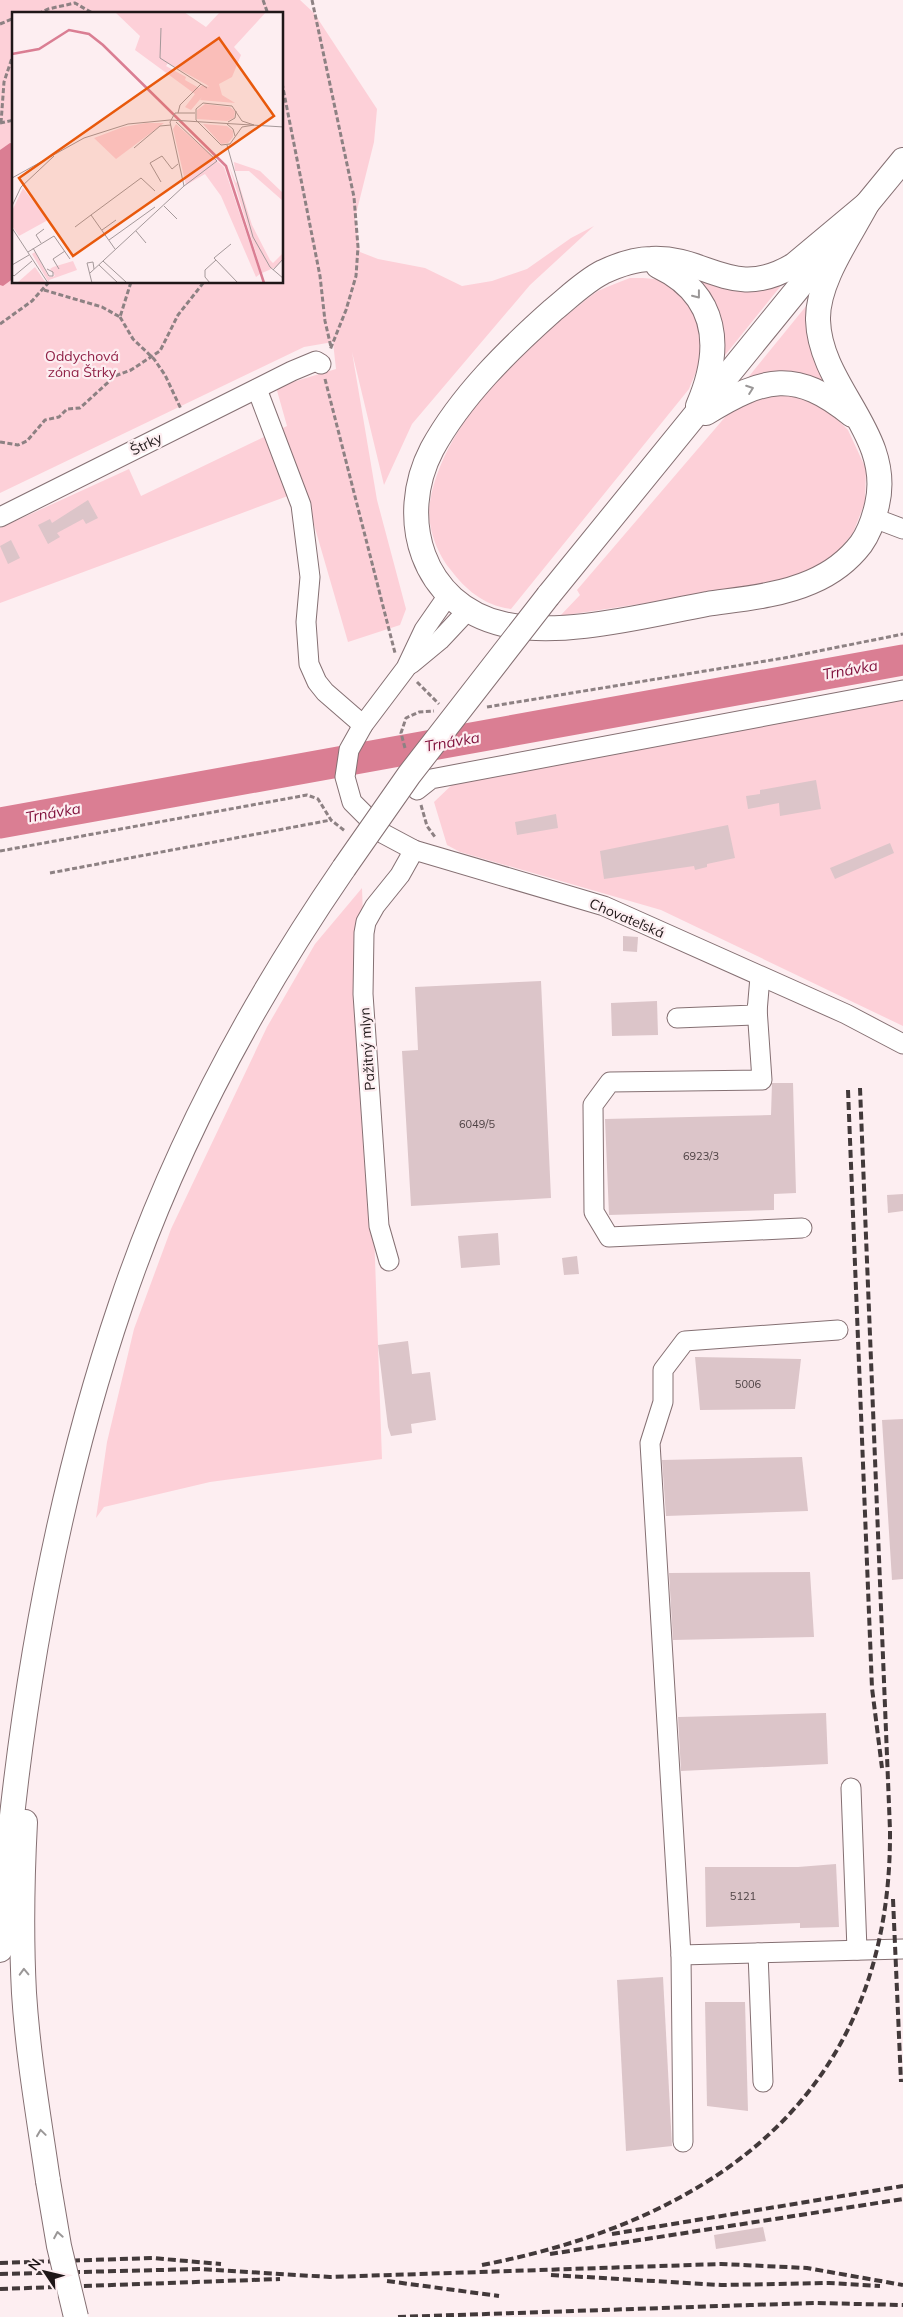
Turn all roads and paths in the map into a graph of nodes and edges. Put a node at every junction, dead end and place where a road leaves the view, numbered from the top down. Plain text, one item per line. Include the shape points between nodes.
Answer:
1 (312, 0) edge
2 (42, 12) edge
3 (90, 12) edge
4 (12, 19) edge
5 (0, 24) edge
6 (12, 58) edge
7 (284, 90) edge
8 (0, 123) edge
9 (903, 160) edge
10 (867, 204) junction
11 (642, 260) junction
12 (48, 284) edge
13 (130, 284) edge
14 (202, 284) edge
15 (44, 290) junction
16 (120, 317) junction
17 (0, 324) edge
18 (151, 356) junction
19 (321, 364) joint
20 (257, 389) junction
21 (692, 422) junction
22 (861, 422) junction
23 (187, 424) junction
24 (0, 442) edge
25 (0, 517) edge
26 (874, 518) junction
27 (903, 529) edge
28 (448, 594) junction
29 (469, 609) junction
30 (903, 634) edge
31 (406, 669) junction
32 (903, 690) edge
33 (480, 708) dead end
34 (444, 710) dead end
35 (436, 711) dead end
36 (363, 725) junction
37 (403, 742) dead end
38 (417, 790) joint
39 (318, 799) dead end
40 (331, 820) dead end
41 (438, 840) dead end
42 (414, 850) junction
43 (0, 851) edge
44 (50, 873) dead end
45 (760, 977) junction
46 (757, 1008) junction
47 (677, 1018) dead end
48 (903, 1044) edge
49 (802, 1228) dead end
50 (389, 1261) dead end
51 (838, 1330) dead end
52 (30, 1690) junction
53 (851, 1788) dead end
54 (903, 1949) edge
55 (0, 1950) edge
56 (857, 1950) junction
57 (758, 1953) junction
58 (681, 1955) junction
59 (762, 2082) dead end
60 (683, 2142) dead end
61 (76, 2317) edge

1 - 7 path via 354,197 358,247 356,276 331,348
2 - 3 path via 75,4
4 - 5 path
6 - 8 path via 4,82
9 - 10 main road
10 - 11 main road via 794,265 768,276 726,278 681,263
10 - 21 main road
10 - 22 main road via 826,282 818,314 824,356
11 -> 21 main road via 687,283 703,302 710,319 710,362 704,391
11 - 28 main road via 603,272 578,288 525,335 488,374 433,448 420,476 415,498 415,526 428,565
12 - 15 path
13 - 16 path
14 - 18 path via 174,321 165,345
15 - 16 path via 102,307
15 - 17 path
16 - 18 path via 133,339
18 - 23 path via 170,385
18 - 24 path via 131,370 115,376 80,408 67,409 59,416 45,420 27,441 18,445
19 - 20 street, Štrky via 316,361
19 - 31 path via 392,648
20 - 23 street, Štrky
20 - 36 street via 301,504 310,577 306,622 309,664 325,692
21 -> 22 main road via 749,389 785,383 803,385 820,393
21 - 52 main road, bridge via 548,596 421,760 344,868 272,979 228,1058 172,1176 122,1301 95,1384 58,1526
22 - 26 main road via 870,440 879,475 880,491
23 - 25 street, Štrky
26 - 27 street
26 - 29 main road via 862,543 841,565 810,583 772,593 593,624 551,628 508,625 489,620
28 - 29 main road
28 - 31 street via 424,630
29 - 31 street
30 - 33 path via 764,662
31 - 34 path
31 - 36 street
32 - 38 street via 431,779
35 - 37 path via 419,712 406,718 402,725
36 - 42 street, Chovateľská via 353,741 345,767 352,802 384,834
38 - 41 path via 427,826
39 - 43 path via 308,795
40 - 44 path
42 - 45 street, Chovateľská via 604,906
42 - 50 street, Pažitný mlyn via 400,875 375,906 364,933 363,994 379,1226
45 - 46 street
45 - 48 street, Chovateľská via 843,1023
46 - 47 street via 754,1015
46 - 49 street via 762,1080 610,1082 593,1105 594,1212 609,1236
51 - 58 street via 685,1341 663,1370 663,1402 650,1443
52 - 55 main road via 15,1777
61 -> 52 main road, bridge via 48,2181 26,2013 21,1916
53 - 56 street
54 - 56 street
56 - 57 street
57 - 58 street
57 - 59 street
58 - 60 street

